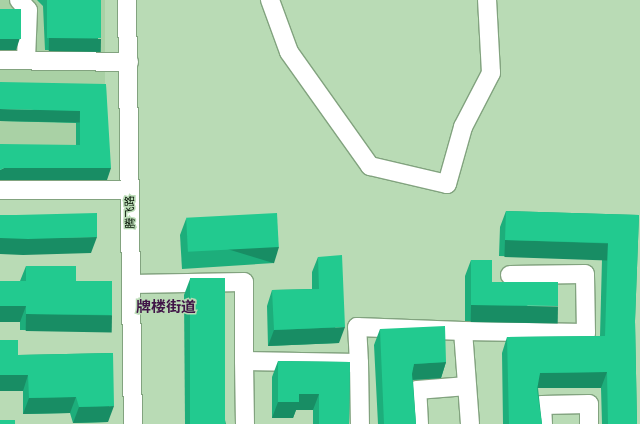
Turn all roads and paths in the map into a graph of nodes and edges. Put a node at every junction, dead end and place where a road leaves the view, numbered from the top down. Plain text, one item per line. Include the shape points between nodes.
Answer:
1 (18, 0) edge
2 (127, 0) edge
3 (270, 0) edge
4 (486, 0) edge
5 (0, 60) edge
6 (26, 60) junction
7 (128, 62) junction
8 (0, 190) edge
9 (130, 190) junction
10 (510, 275) dead end
11 (131, 284) junction
12 (464, 331) junction
13 (244, 361) junction
14 (359, 363) junction
15 (467, 386) junction
16 (133, 424) edge
17 (245, 424) edge
18 (360, 424) edge
19 (419, 424) edge
20 (470, 424) edge
21 (543, 424) edge
22 (589, 424) edge

1 - 6 street via 28,10
2 - 7 street, 腾飞路
3 - 4 street via 289,52 370,166 447,184 462,127 491,73
5 - 6 street
6 - 7 street
7 - 9 street, 腾飞路
8 - 9 street
9 - 11 street, 腾飞路
10 - 12 street via 585,274 586,333
11 - 13 street via 244,282
11 - 16 street, 腾飞路
12 - 14 street via 357,327
12 - 15 street
13 - 14 street
13 - 17 street
14 - 18 street
15 - 19 street via 417,390
15 - 20 street
21 - 22 street via 542,405 589,404

